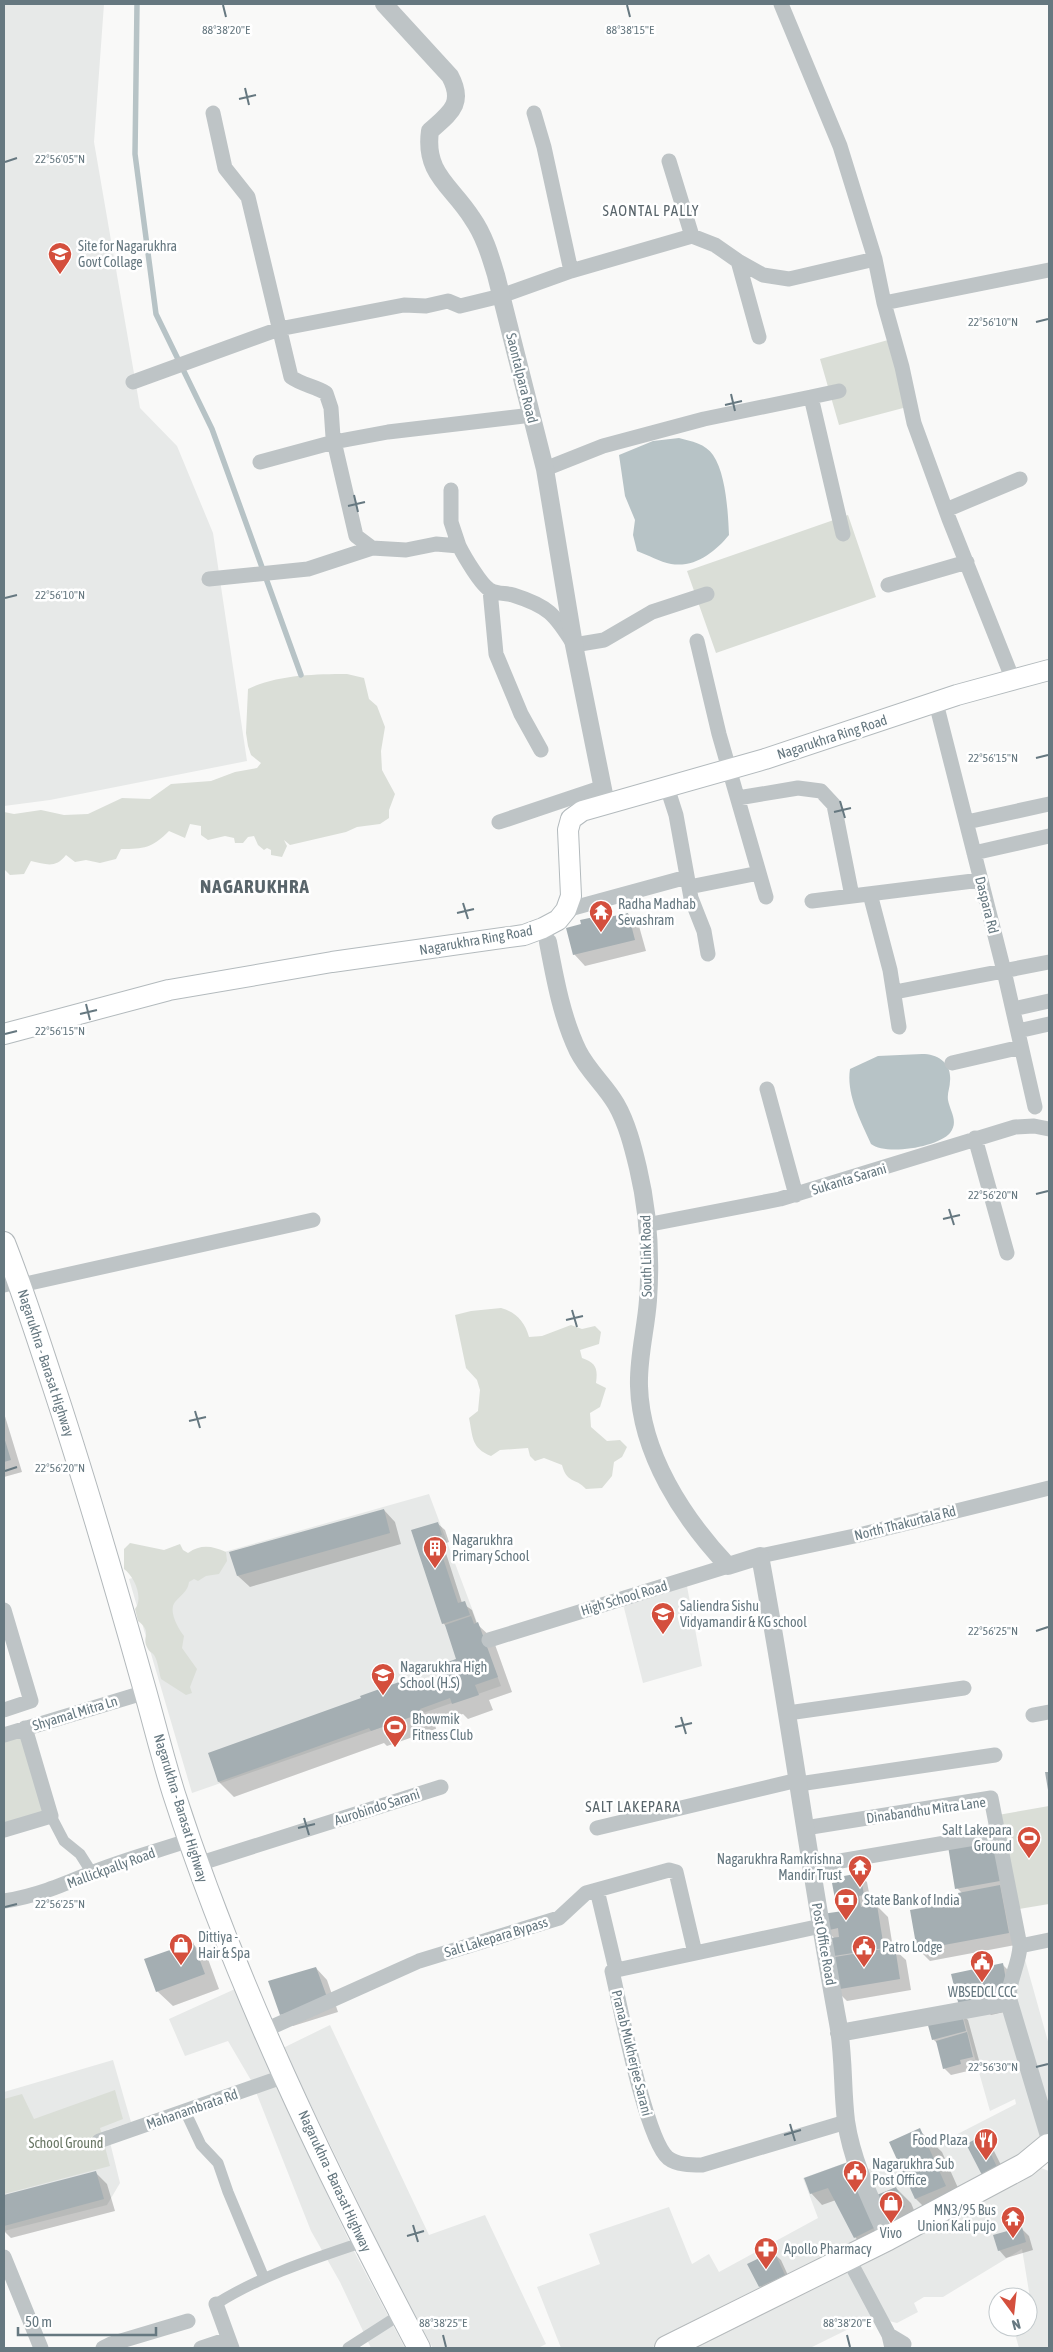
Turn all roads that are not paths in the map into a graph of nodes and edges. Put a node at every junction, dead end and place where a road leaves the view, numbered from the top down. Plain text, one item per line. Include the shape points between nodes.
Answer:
1 (384, 4) edge
2 (781, 4) edge
3 (213, 113) dead end
4 (534, 113) dead end
5 (669, 161) dead end
6 (692, 236) junction
7 (875, 259) junction
8 (738, 261) junction
9 (1049, 270) edge
10 (571, 271) junction
11 (501, 296) junction
12 (884, 303) junction
13 (279, 329) junction
14 (759, 337) dead end
15 (133, 382) dead end
16 (839, 391) dead end
17 (811, 396) junction
18 (532, 415) junction
19 (334, 442) junction
20 (260, 462) dead end
21 (545, 469) junction
22 (1020, 479) dead end
23 (451, 490) dead end
24 (946, 510) junction
25 (843, 534) dead end
26 (459, 546) junction
27 (372, 548) junction
28 (967, 562) junction
29 (210, 579) dead end
30 (888, 585) dead end
31 (490, 590) junction
32 (707, 594) dead end
33 (697, 641) dead end
34 (574, 645) junction
35 (1049, 670) edge
36 (1013, 680) junction
37 (936, 703) junction
38 (541, 750) dead end
39 (731, 769) junction
40 (667, 787) junction
41 (604, 795) junction
42 (738, 798) junction
43 (1049, 804) edge
44 (498, 822) dead end
45 (967, 822) junction
46 (1049, 836) edge
47 (974, 853) junction
48 (759, 873) junction
49 (981, 880) junction
50 (688, 882) junction
51 (870, 894) junction
52 (852, 896) junction
53 (766, 897) dead end
54 (812, 901) dead end
55 (562, 915) junction
56 (524, 935) junction
57 (548, 942) junction
58 (708, 954) dead end
59 (1049, 962) edge
60 (1004, 971) junction
61 (895, 992) junction
62 (1049, 1001) edge
63 (1012, 1009) junction
64 (1049, 1024) edge
65 (899, 1027) dead end
66 (1018, 1031) junction
67 (4, 1034) edge
68 (1021, 1047) junction
69 (952, 1063) dead end
70 (767, 1089) dead end
71 (1036, 1107) junction
72 (1015, 1126) junction
73 (1049, 1128) edge
74 (974, 1138) junction
75 (796, 1195) junction
76 (313, 1220) dead end
77 (646, 1225) junction
78 (4, 1243) edge
79 (1006, 1254) dead end
80 (15, 1284) edge
81 (1049, 1488) edge
82 (760, 1556) junction
83 (728, 1566) junction
84 (4, 1610) edge
85 (489, 1640) dead end
86 (964, 1688) dead end
87 (146, 1692) junction
88 (4, 1710) edge
89 (1049, 1712) edge
90 (788, 1713) junction
91 (1033, 1715) dead end
92 (25, 1728) junction
93 (4, 1735) edge
94 (995, 1755) dead end
95 (798, 1782) junction
96 (441, 1787) dead end
97 (51, 1816) junction
98 (596, 1828) dead end
99 (805, 1828) junction
100 (4, 1830) edge
101 (998, 1834) junction
102 (190, 1840) junction
103 (198, 1864) junction
104 (811, 1866) junction
105 (92, 1873) junction
106 (597, 1890) junction
107 (4, 1901) edge
108 (821, 1926) junction
109 (1049, 1940) edge
110 (1020, 1946) junction
111 (695, 1953) junction
112 (616, 1970) junction
113 (1009, 2002) junction
114 (265, 2030) junction
115 (840, 2033) junction
116 (285, 2076) junction
117 (185, 2111) junction
118 (846, 2122) junction
119 (99, 2141) dead end
120 (1049, 2149) edge
121 (888, 2238) junction
122 (363, 2242) junction
123 (4, 2257) edge
124 (848, 2258) junction
125 (264, 2278) junction
126 (216, 2304) joint
127 (401, 2314) junction
128 (188, 2321) dead end
129 (890, 2342) edge
130 (230, 2344) edge
131 (41, 2348) edge
132 (103, 2348) edge
133 (201, 2348) edge
134 (348, 2348) edge
135 (419, 2348) edge
136 (666, 2348) edge
137 (896, 2348) edge

1 - 11 street, Saontalpara Road via 456,86 457,97 452,110 430,131 428,148 433,165 472,217 487,247
2 - 7 street via 840,146
3 - 13 street via 225,168 248,197
4 - 10 street
5 - 6 street
6 - 8 street via 715,245
6 - 10 street
7 - 8 street via 789,278 763,274
7 - 12 street
8 - 14 street
9 - 12 street
10 - 11 street
11 - 13 street via 460,306 448,301 426,306 404,305
11 - 18 street, Saontalpara Road
12 - 24 street via 914,423
13 - 15 street
13 - 19 street via 291,377 326,393 331,408
16 - 17 street
17 - 21 street via 704,419 603,446
17 - 25 street
18 - 19 street via 433,425
18 - 21 street, Saontalpara Road
19 - 20 street
19 - 27 street via 356,536
21 - 34 street, Saontalpara Road
22 - 24 street
23 - 26 street via 451,522
24 - 28 street
26 - 27 street via 436,544 406,550
26 - 31 street via 469,565
27 - 29 street via 308,569
28 - 30 street
28 - 36 street
31 - 34 street via 547,608
31 - 38 street via 496,654 521,714
32 - 34 street via 652,612 604,640
33 - 39 street via 710,702
34 - 41 street, Saontalpara Road
35 - 36 main road, Nagarukhra Ring Road
36 - 37 main road, Nagarukhra Ring Road
37 - 39 main road, Nagarukhra Ring Road
37 - 45 street, Daspara Rd
39 - 40 main road, Nagarukhra Ring Road
39 - 42 street
40 - 41 main road, Nagarukhra Ring Road
40 - 50 street via 676,815
41 - 44 street
41 - 55 main road, Nagarukhra Ring Road via 572,819 568,830 571,896
42 - 48 street
42 - 52 street via 798,788 821,791 834,806
43 - 45 street
45 - 47 street, Daspara Rd
46 - 47 street
47 - 49 street, Daspara Rd
48 - 50 street
48 - 53 street
49 - 51 street
49 - 60 street, Daspara Rd
50 - 55 street
50 - 58 street via 704,930
51 - 52 street
51 - 61 street
52 - 54 street
55 - 56 main road, Nagarukhra Ring Road
55 - 57 street
56 - 57 street
56 - 67 main road, Nagarukhra Ring Road via 332,962 169,990
57 - 77 street, South Link Road via 564,1014 578,1051 616,1104 627,1130 638,1169
59 - 60 street
60 - 61 street
60 - 63 street, Daspara Rd
61 - 65 street
62 - 63 street
63 - 66 street, Daspara Rd
64 - 66 street
66 - 68 street, Daspara Rd
68 - 69 street
68 - 71 street, Daspara Rd
70 - 75 street
71 - 72 street via 1026,1122
71 - 73 street, Daspara Rd
72 - 73 street, Sukanta Sarani
72 - 74 street, Sukanta Sarani
74 - 75 street, Sukanta Sarani
74 - 79 street
75 - 77 street, Sukanta Sarani
76 - 80 street
77 - 83 street, South Link Road via 648,1291 639,1387 642,1415 667,1481 708,1544
78 - 80 main road, Nagarukhra - Barasat Highway
80 - 87 main road, Nagarukhra - Barasat Highway via 86,1487
81 - 82 street, North Thakurtala Rd
82 - 83 street, High School Road
82 - 90 street, Post Office Road
83 - 85 street, High School Road
84 - 88 street via 31,1701
86 - 90 street
87 - 92 street, Shyamal Mitra Ln
87 - 102 main road, Nagarukhra - Barasat Highway
89 - 91 street
90 - 95 street, Post Office Road
92 - 93 street, Shyamal Mitra Ln
92 - 97 street
94 - 95 street
95 - 98 street
95 - 99 street, Post Office Road
96 - 103 street, Aurobindo Sarani
97 - 100 street
97 - 105 street via 64,1841 80,1854
99 - 101 street, Dinabandhu Mitra Lane via 991,1798
99 - 104 street, Post Office Road
101 - 104 street
101 - 110 street, Dinabandhu Mitra Lane
102 - 103 main road, Nagarukhra - Barasat Highway
102 - 105 street, Mallickpally Road
103 - 114 main road, Nagarukhra - Barasat Highway via 209,1898
104 - 108 street, Post Office Road
105 - 107 street, Mallickpally Road via 35,1896
106 - 111 street, Salt Lakepara Bypass via 673,1870
106 - 112 street
106 - 114 street, Salt Lakepara Bypass via 581,1896 559,1918 419,1961
108 - 111 street, Pranab Mukherjee Sarani
108 - 115 street, Post Office Road
109 - 110 street
110 - 113 street, Dinabandhu Mitra Lane via 1017,1969 1008,1994
111 - 112 street, Pranab Mukherjee Sarani
112 - 118 street, Pranab Mukherjee Sarani via 612,1971 649,2122 669,2159 702,2165
113 - 115 street
113 - 120 street
114 - 116 main road, Nagarukhra - Barasat Highway
115 - 118 street, Post Office Road
116 - 117 street, Mahanambrata Rd
116 - 122 main road, Nagarukhra - Barasat Highway
117 - 119 street, Mahanambrata Rd
117 - 125 street via 201,2145 218,2163
118 - 121 street, Post Office Road via 857,2164
120 - 121 highway
121 - 124 highway
122 - 125 street
122 - 127 main road, Nagarukhra - Barasat Highway
123 - 131 street
124 - 129 street
124 - 136 highway
125 - 126 street
126 - 130 street
127 - 134 street
127 - 135 main road, Nagarukhra - Barasat Highway
128 - 132 street
129 - 137 street via 904,2344
130 - 133 street

